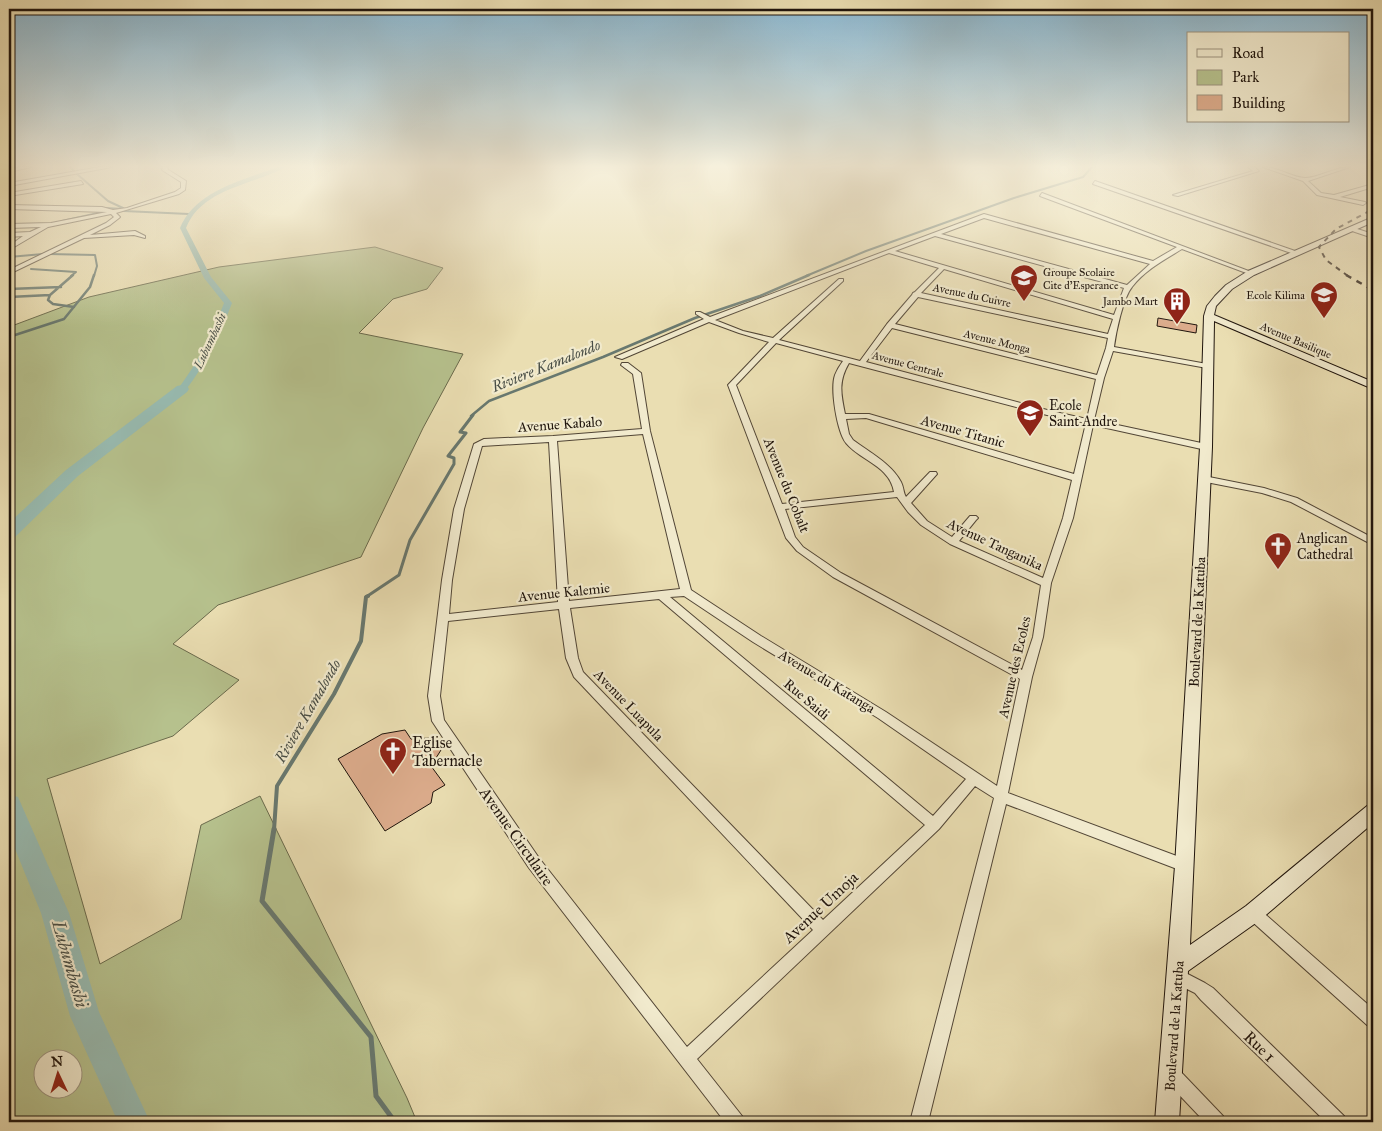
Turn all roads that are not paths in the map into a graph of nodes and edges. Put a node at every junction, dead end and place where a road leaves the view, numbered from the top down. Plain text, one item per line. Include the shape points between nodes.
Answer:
1 (75, 220) edge
2 (114, 220) edge
3 (971, 220) edge
4 (995, 220) edge
5 (1109, 220) edge
6 (1195, 220) edge
7 (1371, 220) edge
8 (51, 225) junction
9 (9, 226) edge
10 (1351, 229) junction
11 (31, 234) junction
12 (935, 234) junction
13 (9, 235) edge
14 (1373, 236) edge
15 (80, 237) junction
16 (144, 237) dead end
17 (1182, 247) junction
18 (9, 248) edge
19 (890, 251) junction
20 (1290, 255) junction
21 (1154, 263) junction
22 (942, 267) junction
23 (9, 272) edge
24 (1251, 273) junction
25 (841, 280) dead end
26 (1128, 287) junction
27 (915, 294) junction
28 (698, 313) dead end
29 (1210, 316) junction
30 (1116, 318) junction
31 (709, 320) junction
32 (889, 325) junction
33 (774, 341) junction
34 (1110, 343) junction
35 (847, 360) junction
36 (861, 364) junction
37 (1207, 366) junction
38 (1100, 378) junction
39 (1373, 386) edge
40 (843, 417) junction
41 (1090, 423) junction
42 (646, 431) junction
43 (553, 439) junction
44 (478, 446) joint
45 (1206, 447) junction
46 (933, 474) dead end
47 (1076, 478) junction
48 (1204, 479) junction
49 (899, 494) junction
50 (906, 503) junction
51 (780, 507) junction
52 (973, 518) dead end
53 (953, 542) junction
54 (1373, 542) edge
55 (1046, 583) junction
56 (686, 592) junction
57 (661, 595) junction
58 (564, 606) junction
59 (443, 618) junction
60 (1026, 677) junction
61 (975, 778) junction
62 (1001, 796) junction
63 (1373, 812) edge
64 (934, 825) junction
65 (1185, 866) junction
66 (1253, 913) junction
67 (822, 929) junction
68 (1178, 971) junction
69 (1373, 1018) edge
70 (686, 1059) junction
71 (1170, 1073) junction
72 (736, 1122) edge
73 (920, 1122) edge
74 (1167, 1122) edge
75 (1217, 1122) edge
76 (1338, 1122) edge

1 - 8 street
2 - 15 street
3 - 12 street
4 - 21 street
5 - 17 street
6 - 20 street
7 - 10 street
8 - 9 street
8 - 11 street
10 - 14 street
10 - 20 street, Boulevard de la Katuba via 1338,235 1339,242 1307,255
11 - 13 street
11 - 18 street
12 - 19 street
12 - 26 street
15 - 16 street via 135,233
15 - 23 street
17 - 21 street, Avenue des Ecoles
17 - 24 street
19 - 22 street
19 - 31 street
20 - 24 street, Boulevard de la Katuba
21 - 26 street, Avenue des Ecoles
22 - 27 street
22 - 30 street
24 - 29 street, Boulevard de la Katuba via 1218,298
25 - 33 street, Avenue du Cobalt
26 - 30 street, Avenue des Ecoles
27 - 32 street
27 - 34 street, Avenue du Cuivre
28 - 31 street, Avenue Centrale
29 - 37 street, Boulevard de la Katuba
29 - 39 street, Avenue Basilique
30 - 34 street, Avenue des Ecoles
31 - 33 street, Avenue Centrale
31 - 42 street via 654,341 622,361 637,374
32 - 36 street
32 - 38 street, Avenue Monga
33 - 35 street, Avenue Centrale
33 - 51 street, Avenue du Cobalt via 732,385
34 - 37 street, Avenue du Cuivre
34 - 38 street, Avenue des Ecoles
35 - 36 street, Avenue Centrale
35 - 40 street, Avenue Tanganika via 837,386
36 - 41 street, Avenue Centrale
37 - 45 street, Boulevard de la Katuba
38 - 41 street, Avenue des Ecoles
40 - 47 street, Avenue Titanic via 866,416
40 - 49 street, Avenue Tanganika via 848,438 887,470 897,483
41 - 45 street
41 - 47 street, Avenue des Ecoles
42 - 43 street, Avenue Kabalo
42 - 56 street
43 - 44 street, Avenue Kabalo via 484,442
43 - 58 street, Avenue Luapula
44 - 59 street, Avenue Circulaire via 459,509
45 - 48 street, Boulevard de la Katuba
46 - 50 street
47 - 55 street, Avenue des Ecoles via 1068,518
48 - 54 street via 1264,490 1294,500
48 - 65 street, Boulevard de la Katuba
49 - 50 street, Avenue Tanganika
49 - 51 street
50 - 53 street, Avenue Tanganika via 924,523
51 - 60 street, Avenue du Cobalt via 791,538 810,557 837,575
52 - 53 street
53 - 55 street, Avenue Tanganika
55 - 60 street, Avenue des Ecoles via 1038,637
56 - 57 street, Avenue Kalemie
56 - 61 street, Avenue du Katanga via 882,715
57 - 58 street, Avenue Kalemie
57 - 64 street, Rue Saidi
58 - 59 street, Avenue Kalemie
58 - 67 street, Avenue Luapula via 572,658 578,674
59 - 70 street, Avenue Circulaire via 434,696 438,721 534,863
60 - 62 street, Avenue des Ecoles
61 - 62 street, Avenue du Katanga
61 - 64 street, Avenue Umoja
62 - 65 street, Avenue du Katanga
62 - 73 street, Avenue des Ecoles
63 - 66 street
64 - 67 street, Avenue Umoja
65 - 68 street, Boulevard de la Katuba
66 - 68 street
66 - 69 street
67 - 70 street, Avenue Umoja
68 - 71 street, Boulevard de la Katuba
68 - 76 street, Rue 1 via 1207,994
70 - 72 street, Avenue Circulaire
71 - 74 street, Boulevard de la Katuba
71 - 75 street

